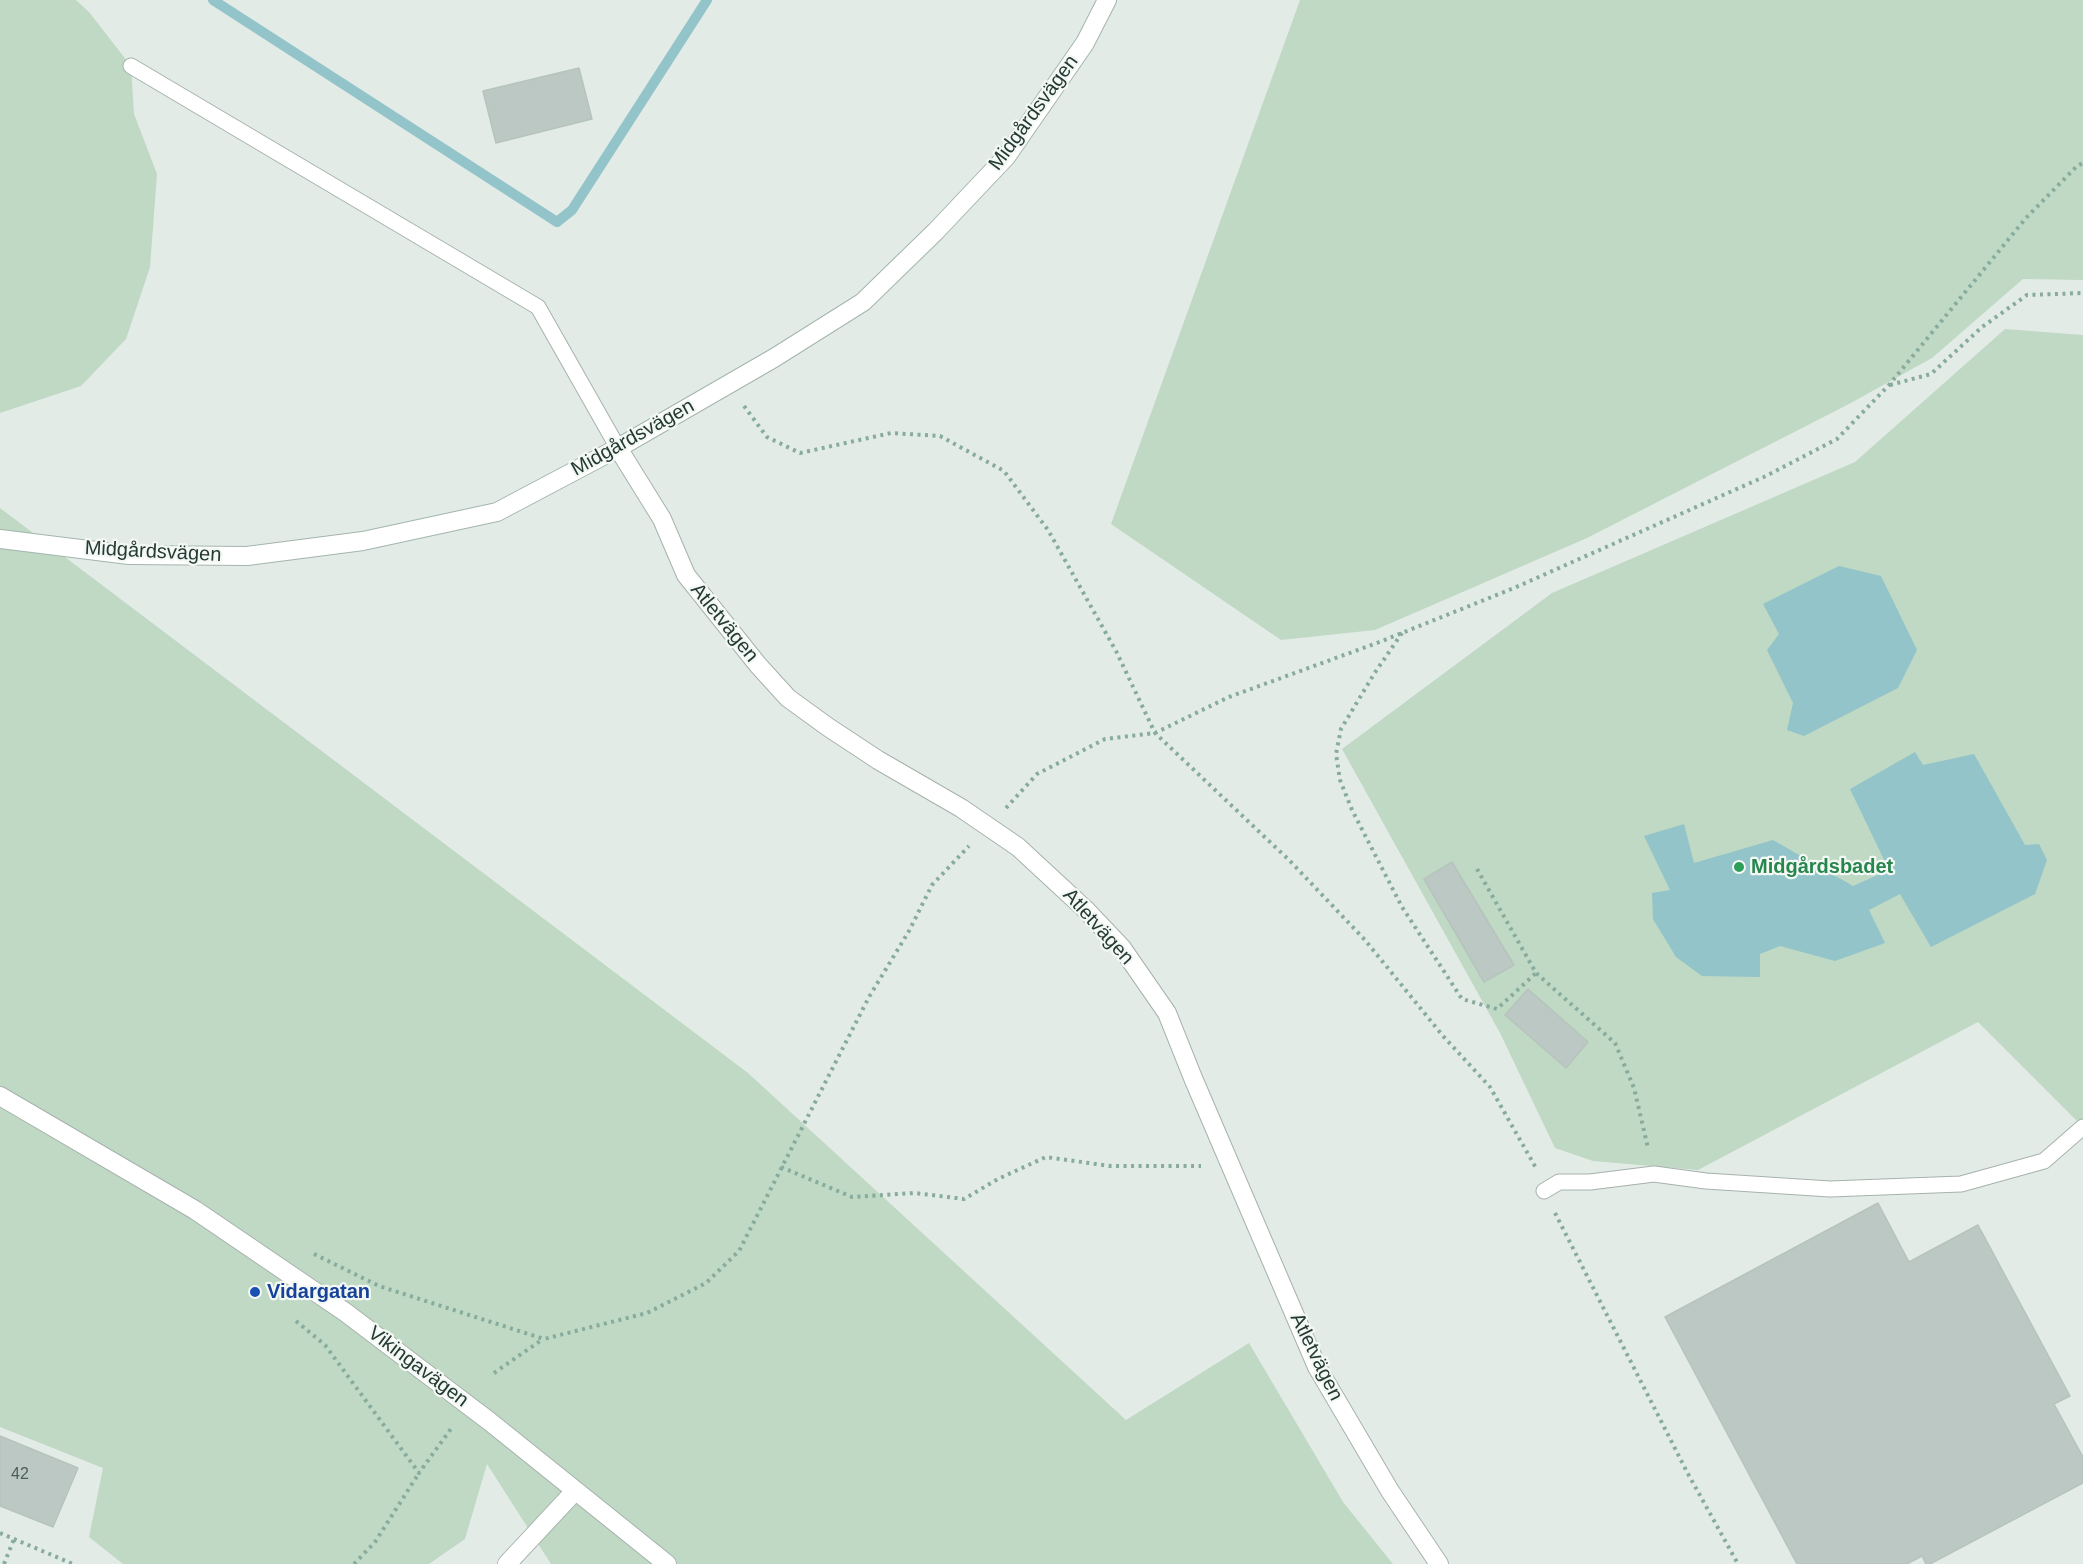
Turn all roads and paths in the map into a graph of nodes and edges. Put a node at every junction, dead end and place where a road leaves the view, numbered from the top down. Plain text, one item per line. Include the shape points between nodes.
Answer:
1 (1107, 0) edge
2 (131, 66) dead end
3 (2083, 163) edge
4 (2083, 292) edge
5 (728, 385) junction
6 (1889, 385) junction
7 (618, 448) junction
8 (0, 539) edge
9 (1403, 633) junction
10 (1155, 733) junction
11 (988, 827) junction
12 (1477, 870) dead end
13 (1536, 973) junction
14 (1505, 1002) junction
15 (1510, 1009) dead end
16 (0, 1096) edge
17 (2083, 1127) edge
18 (1229, 1160) junction
19 (782, 1167) junction
20 (1654, 1173) junction
21 (1544, 1191) junction
22 (314, 1254) dead end
23 (296, 1321) dead end
24 (544, 1339) junction
25 (494, 1373) dead end
26 (455, 1423) dead end
27 (419, 1473) junction
28 (575, 1491) junction
29 (0, 1533) edge
30 (14, 1539) junction
31 (4, 1564) edge
32 (73, 1564) edge
33 (354, 1564) edge
34 (507, 1564) edge
35 (668, 1564) edge
36 (1440, 1564) edge
37 (1738, 1564) edge

1 - 5 street, Midgårdsvägen via 1085,43 1006,157 936,231 863,302
2 - 7 lane via 538,307
3 - 6 path via 2026,218
4 - 6 path via 2027,295 1982,327 1931,374
5 - 7 street, Midgårdsvägen
5 - 10 path via 767,437 800,453 891,433 940,436 1004,471 1048,530 1116,651
6 - 9 path via 1837,439 1766,476
7 - 8 street, Midgårdsvägen via 497,512 363,541 247,556 129,555
7 - 11 street, Atletvägen via 662,519 686,575 788,698 878,760
9 - 10 path via 1229,697
9 - 14 path via 1341,729 1336,754 1340,780 1402,907 1462,999 1497,1009
10 - 11 path via 1105,739 1037,774
10 - 21 path via 1289,860 1365,940 1490,1087 1538,1172
11 - 18 street, Atletvägen via 1018,847 1122,948 1167,1013
11 - 19 path via 932,885 869,997
12 - 13 path
13 - 14 path
13 - 20 path via 1615,1043 1634,1088
14 - 15 path
16 - 28 street, Vikingavägen via 195,1210 345,1312
17 - 20 lane via 2044,1161 1962,1184 1830,1189 1706,1181
18 - 19 path via 1208,1166 1110,1166 1046,1157 964,1199 915,1193 852,1197
18 - 36 street, Atletvägen via 1317,1367 1390,1491
19 - 24 path via 739,1251 706,1283 647,1313
20 - 21 lane via 1559,1182
21 - 37 path
22 - 24 path via 379,1286
23 - 27 path via 325,1345
24 - 25 path
26 - 27 path
27 - 33 path via 375,1542
28 - 34 street
28 - 35 street, Vikingavägen
29 - 30 path
30 - 31 path
30 - 32 path

